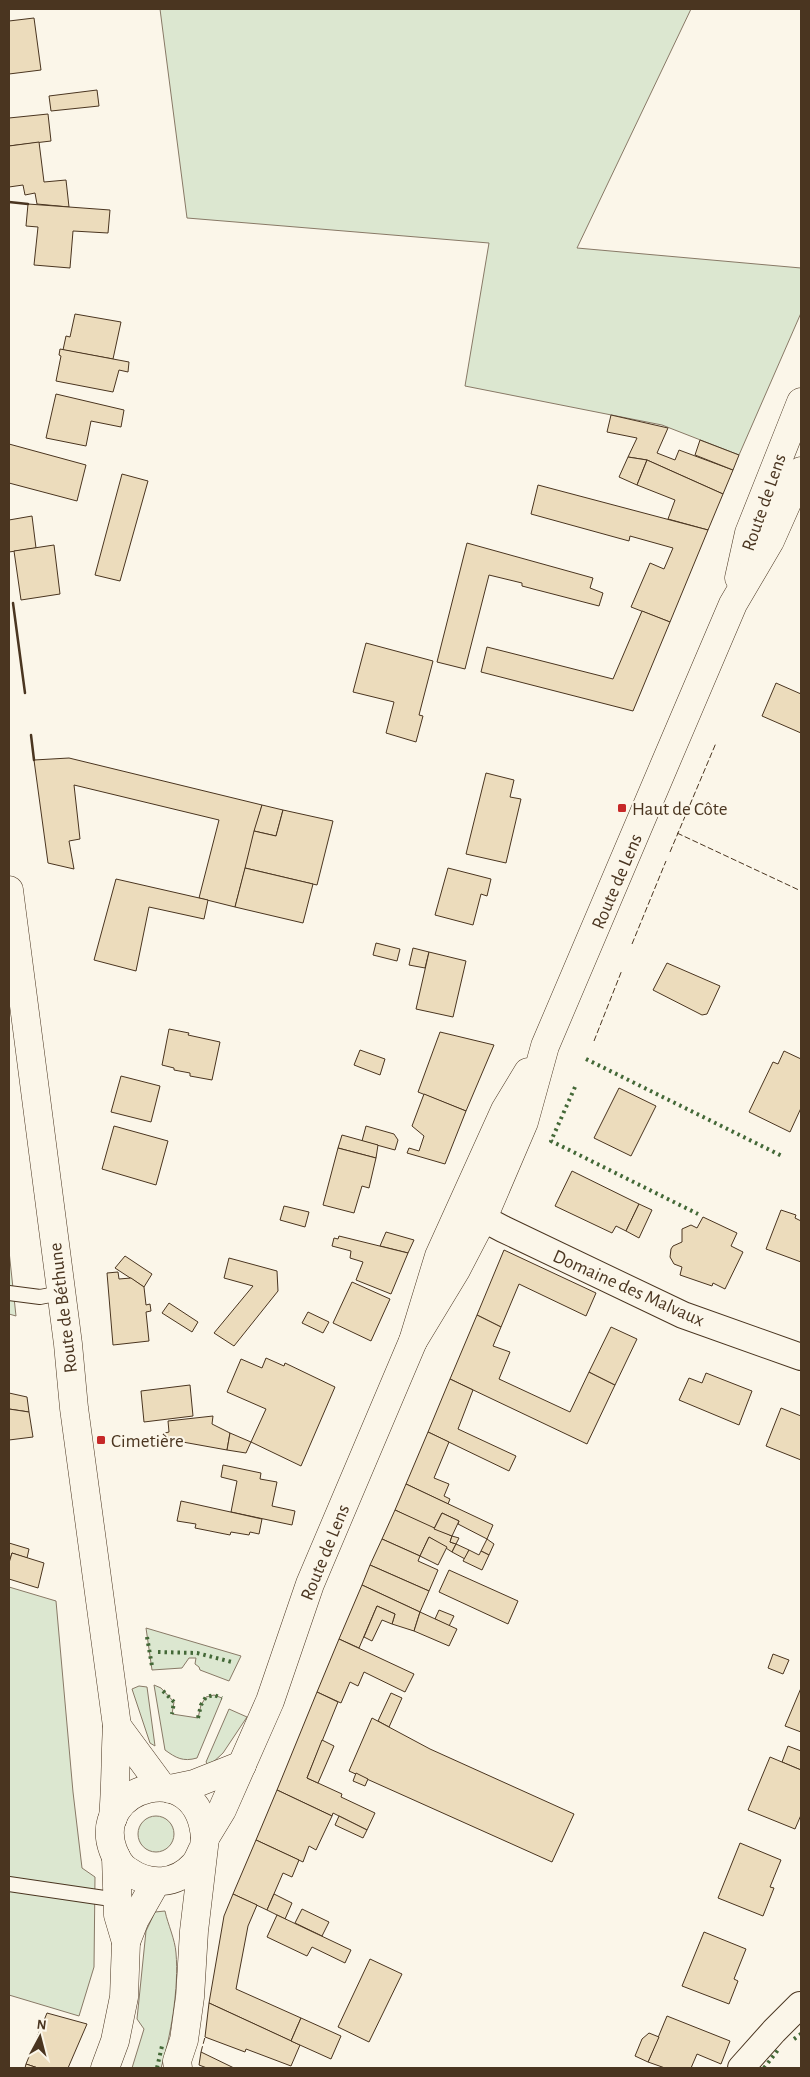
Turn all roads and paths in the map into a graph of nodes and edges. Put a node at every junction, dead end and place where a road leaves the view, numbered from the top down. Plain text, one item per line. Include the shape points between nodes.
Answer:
1 (801, 402) edge
2 (793, 467) edge
3 (9, 890) edge
4 (472, 1212) junction
5 (9, 1293) edge
6 (61, 1293) junction
7 (801, 1357) edge
8 (117, 1726) junction
9 (242, 1765) junction
10 (166, 1788) junction
11 (113, 1818) junction
12 (204, 1844) junction
13 (116, 1857) junction
14 (159, 1882) junction
15 (9, 1884) edge
16 (118, 1900) junction
17 (194, 1931) junction
18 (126, 1942) junction
19 (801, 2001) edge
20 (105, 2068) edge
21 (178, 2068) edge
22 (741, 2068) edge

1 - 2 main road, Route de Lens
2 - 4 main road, Route de Lens via 770,541 733,604 544,1046 505,1110
3 - 6 main road, Route de Béthune
4 - 7 street, Domaine des Malvaux via 683,1315
4 - 9 main road, Route de Lens via 439,1256 413,1342 310,1584 270,1701
5 - 6 lane via 40,1297
6 - 8 main road, Route de Béthune
8 - 10 main road
8 - 11 main road, Route de Béthune
9 - 10 main road via 194,1784
9 - 12 main road, Route de Lens
10 - 11 main road via 146,1788 132,1794 120,1804
10 - 12 main road via 182,1794 196,1807 204,1825
11 - 13 main road via 110,1831
12 - 14 main road via 194,1865 180,1876
12 - 17 main road
13 - 14 main road via 126,1870 140,1878
13 - 16 main road
14 - 17 main road via 175,1891
14 - 18 main road via 135,1919
15 - 16 lane
16 - 18 main road via 118,1915
17 - 21 main road via 190,1997
18 - 20 main road via 124,1997 115,2041
19 - 22 street

